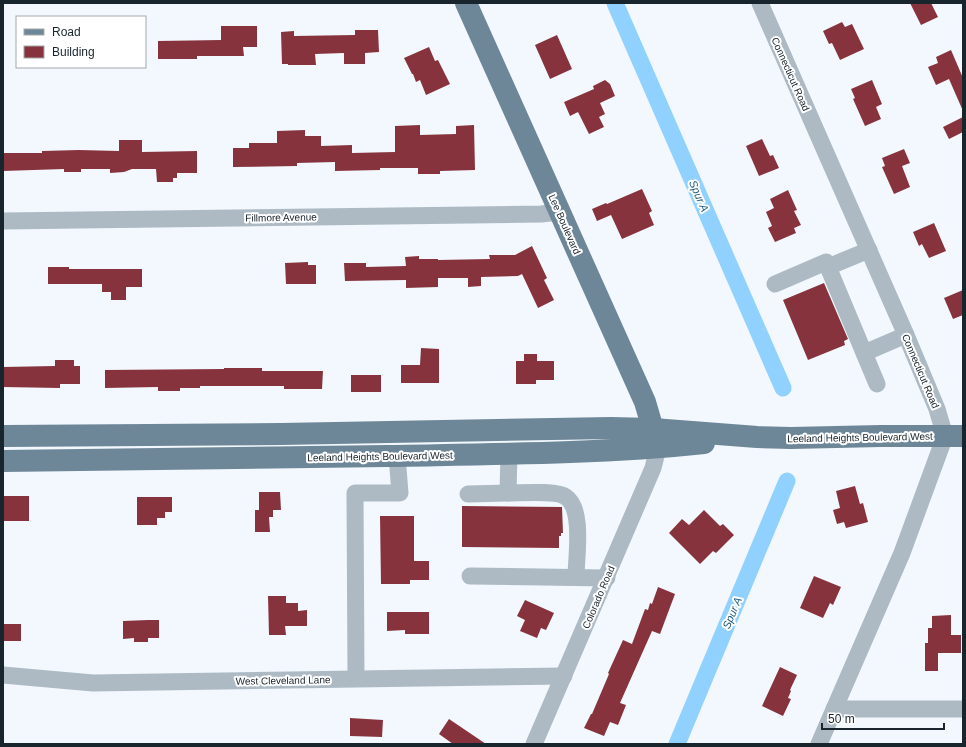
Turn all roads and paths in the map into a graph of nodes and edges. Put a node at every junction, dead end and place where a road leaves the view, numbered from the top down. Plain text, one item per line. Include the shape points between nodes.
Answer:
1 (466, 3) edge
2 (760, 3) edge
3 (560, 212) junction
4 (3, 221) edge
5 (869, 250) junction
6 (828, 267) junction
7 (775, 284) dead end
8 (906, 336) junction
9 (864, 353) junction
10 (877, 384) dead end
11 (3, 436) edge
12 (954, 436) edge
13 (656, 439) junction
14 (509, 453) junction
15 (397, 456) junction
16 (3, 461) edge
17 (508, 493) junction
18 (468, 494) dead end
19 (470, 576) dead end
20 (576, 577) junction
21 (607, 578) junction
22 (3, 675) edge
23 (564, 676) junction
24 (356, 678) junction
25 (834, 709) junction
26 (963, 709) edge
27 (534, 744) edge
28 (818, 744) edge

1 - 3 main road, Lee Boulevard
2 - 5 street, Connecticut Road
3 - 4 street, Fillmore Avenue
3 - 13 main road, Lee Boulevard via 645,402
5 - 6 street
5 - 8 street, Connecticut Road
6 - 7 street via 826,262
6 - 9 street
8 - 9 street
8 - 12 street, Connecticut Road via 937,409
9 - 10 street
11 - 13 main road, Leeland Heights Boulevard West via 611,428
12 - 13 main road, Leeland Heights Boulevard West
12 - 25 street
13 - 14 main road, Leeland Heights Boulevard West
13 - 21 street, Colorado Road via 653,468
14 - 15 main road, Leeland Heights Boulevard West
14 - 17 street
15 - 16 main road, Leeland Heights Boulevard West
15 - 24 street via 400,493 354,493
17 - 18 street
17 - 20 street via 555,493 566,497 573,506 578,523
19 - 20 street
20 - 21 street
21 - 23 street, Colorado Road
22 - 24 street, West Cleveland Lane via 93,683
23 - 24 street, West Cleveland Lane
23 - 27 street, Colorado Road
25 - 26 street
25 - 28 street

